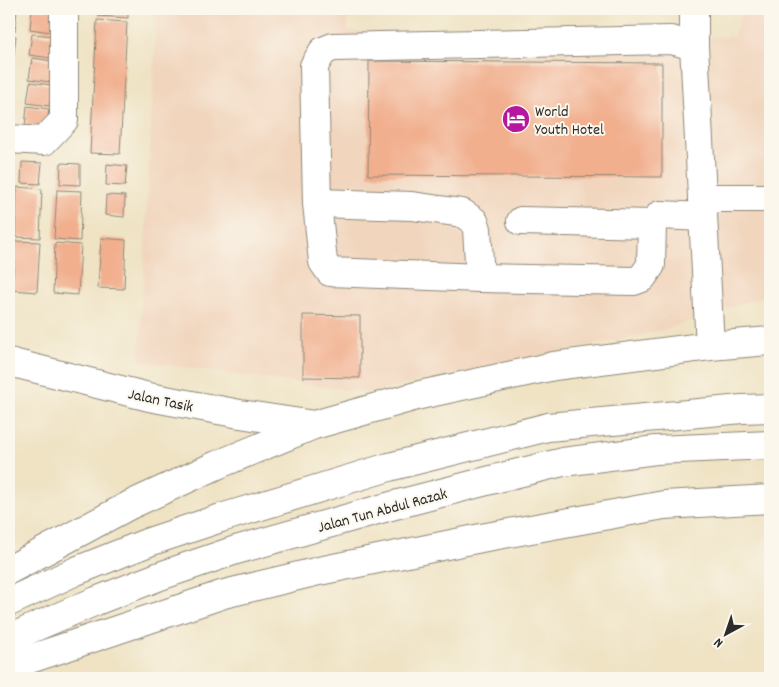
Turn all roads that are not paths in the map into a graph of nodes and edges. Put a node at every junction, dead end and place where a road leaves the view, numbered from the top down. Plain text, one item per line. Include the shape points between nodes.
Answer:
1 (64, 9) edge
2 (694, 9) edge
3 (694, 46) junction
4 (9, 139) edge
5 (770, 198) edge
6 (317, 203) junction
7 (703, 208) junction
8 (521, 221) dead end
9 (652, 224) junction
10 (480, 278) junction
11 (770, 341) edge
12 (710, 346) junction
13 (9, 362) edge
14 (770, 408) edge
15 (314, 425) junction
16 (770, 445) edge
17 (770, 499) edge
18 (9, 570) edge
19 (9, 602) edge
20 (9, 639) edge
21 (9, 666) edge

1 - 4 main road via 64,120 44,141
2 - 3 main road
3 - 6 main road via 671,40 333,47 322,51 314,66
3 - 7 main road
5 - 7 main road
6 - 10 main road via 412,206 462,213 474,221 477,229
6 - 10 main road via 323,262 330,272
7 - 9 main road via 660,216
7 - 12 main road
8 - 9 main road
9 - 10 main road via 651,266 642,278 634,281
11 - 12 main road
12 - 15 main road via 554,366 420,394
13 - 15 main road, Jalan Tasik via 149,397
14 - 19 main road via 548,427 389,466 149,542
15 - 18 main road via 130,505
16 - 20 main road, Jalan Tun Abdul Razak via 656,450 564,462 506,476 236,550 160,576
17 - 21 main road via 664,506 318,571 224,594

